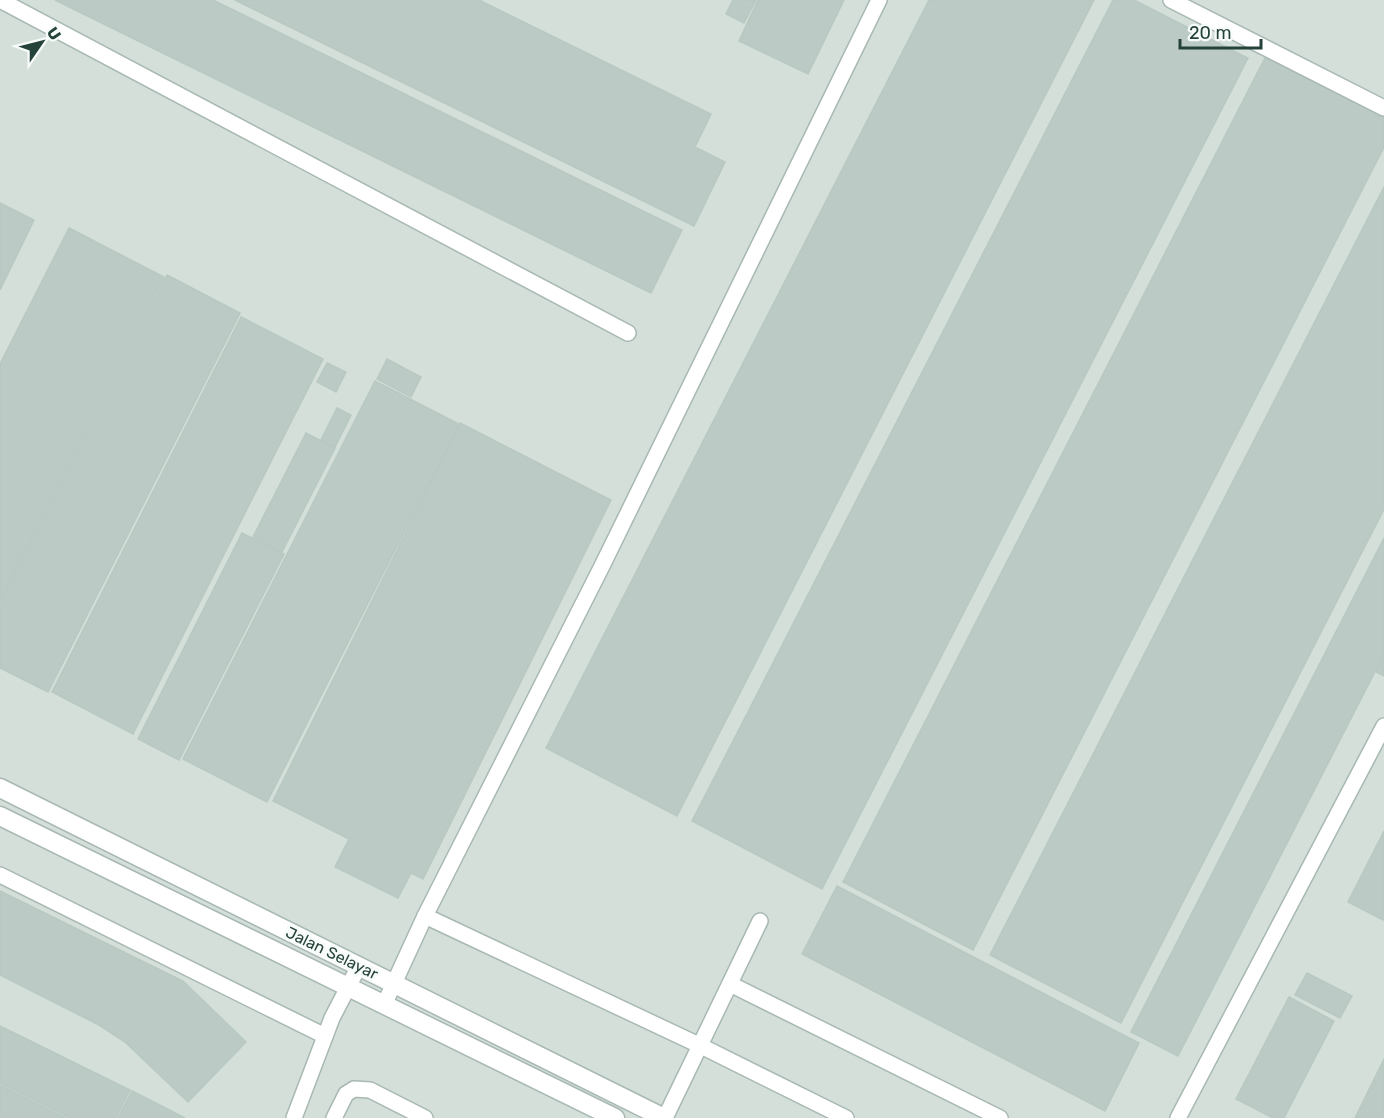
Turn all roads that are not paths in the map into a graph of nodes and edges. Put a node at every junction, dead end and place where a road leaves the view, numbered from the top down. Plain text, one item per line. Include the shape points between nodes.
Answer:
1 (0, 0) edge
2 (879, 0) edge
3 (1171, 0) edge
4 (1384, 108) edge
5 (628, 333) dead end
6 (1384, 726) edge
7 (0, 788) edge
8 (0, 816) edge
9 (82, 829) junction
10 (72, 851) junction
11 (0, 874) edge
12 (424, 916) junction
13 (760, 921) dead end
14 (359, 966) junction
15 (393, 983) junction
16 (730, 984) junction
17 (348, 988) junction
18 (384, 1005) junction
19 (325, 1036) junction
20 (701, 1046) junction
21 (294, 1118) edge
22 (334, 1118) edge
23 (425, 1118) edge
24 (615, 1118) edge
25 (665, 1118) edge
26 (846, 1118) edge
27 (1000, 1118) edge
28 (1178, 1118) edge

1 - 5 lane
2 - 12 lane via 602,566
3 - 4 lane
6 - 28 lane
7 - 9 street, Jalan Selayar
8 - 10 street, Jalan Selayar
9 - 10 street
9 - 14 street, Jalan Selayar
10 - 17 street, Jalan Selayar
11 - 19 lane
12 - 15 lane
12 - 20 lane
13 - 16 lane
14 - 15 street, Jalan Selayar
14 - 17 lane
15 - 18 lane
15 - 25 street, Jalan Selayar
16 - 20 lane
16 - 27 lane
17 - 18 street, Jalan Selayar
17 - 19 lane
18 - 24 street, Jalan Selayar
19 - 21 lane
20 - 25 lane
20 - 26 lane
22 - 23 lane via 346,1094 361,1089

